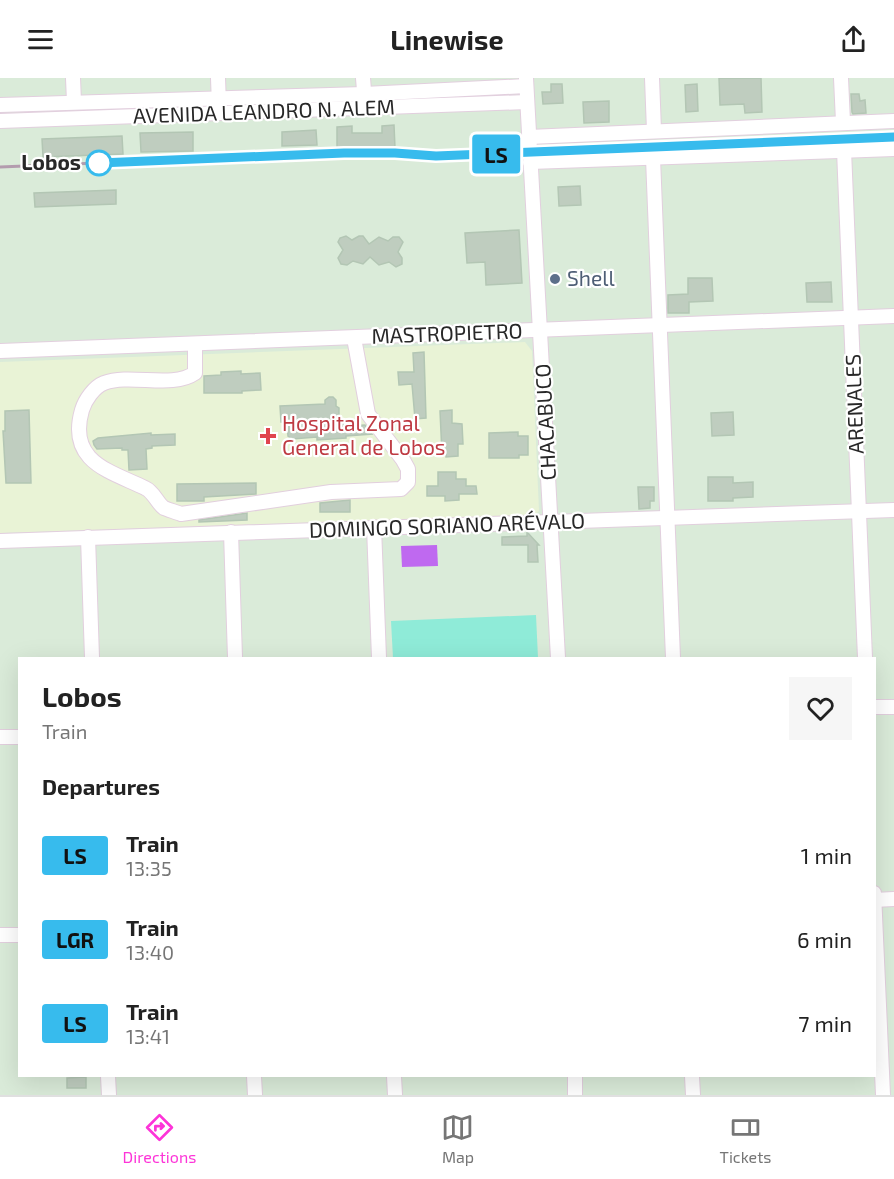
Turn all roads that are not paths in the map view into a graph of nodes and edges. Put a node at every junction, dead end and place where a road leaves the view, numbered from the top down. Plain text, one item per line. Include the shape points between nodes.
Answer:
1 (73, 78) edge
2 (218, 78) edge
3 (363, 78) edge
4 (652, 78) edge
5 (841, 78) edge
6 (526, 82) edge
7 (364, 94) junction
8 (218, 98) junction
9 (110, 101) junction
10 (74, 102) junction
11 (527, 102) junction
12 (35, 103) junction
13 (0, 105) edge
14 (365, 108) junction
15 (219, 113) junction
16 (110, 117) junction
17 (35, 120) junction
18 (0, 121) edge
19 (894, 121) edge
20 (843, 123) junction
21 (654, 131) junction
22 (529, 137) junction
23 (894, 149) edge
24 (844, 150) junction
25 (653, 158) junction
26 (530, 162) junction
27 (894, 316) edge
28 (852, 317) junction
29 (660, 324) junction
30 (541, 331) junction
31 (354, 338) junction
32 (195, 344) junction
33 (0, 351) edge
34 (894, 510) edge
35 (859, 512) junction
36 (668, 519) junction
37 (552, 523) junction
38 (374, 527) junction
39 (231, 532) junction
40 (88, 537) junction
41 (0, 541) edge
42 (92, 657) edge
43 (236, 657) edge
44 (379, 657) edge
45 (558, 657) edge
46 (673, 657) edge
47 (865, 657) edge
48 (876, 707) edge
49 (894, 707) edge
50 (18, 736) edge
51 (0, 737) edge
52 (894, 899) edge
53 (876, 900) edge
54 (876, 924) edge
55 (0, 935) edge
56 (18, 935) edge
57 (108, 1077) edge
58 (254, 1077) edge
59 (394, 1077) edge
60 (575, 1077) edge
61 (692, 1077) edge
62 (109, 1095) edge
63 (255, 1095) edge
64 (395, 1095) edge
65 (575, 1095) edge
66 (693, 1095) edge
67 (883, 1095) edge

1 - 10 street
2 - 8 street
3 - 7 street
4 - 21 street
5 - 20 street
6 - 7 street, AVENIDA LEANDRO N. ALEM
6 - 11 street, CHACABUCO
7 - 8 street, AVENIDA LEANDRO N. ALEM
7 - 14 street
8 - 9 street, AVENIDA LEANDRO N. ALEM
8 - 15 street
9 - 10 street, AVENIDA LEANDRO N. ALEM
9 - 16 street
10 - 12 street, AVENIDA LEANDRO N. ALEM
11 - 14 street, AVENIDA LEANDRO N. ALEM
11 - 22 street, CHACABUCO
12 - 13 street, AVENIDA LEANDRO N. ALEM
12 - 17 street
14 - 15 street, AVENIDA LEANDRO N. ALEM
15 - 16 street, AVENIDA LEANDRO N. ALEM
16 - 17 street, AVENIDA LEANDRO N. ALEM
17 - 18 street, AVENIDA LEANDRO N. ALEM
19 - 20 street
20 - 21 street
21 - 22 street
22 - 26 street, CHACABUCO
23 - 24 street
24 - 25 street
24 - 28 street, ARENALES
25 - 26 street
25 - 29 street
26 - 30 street, CHACABUCO
27 - 28 street, MASTROPIETRO
28 - 29 street, MASTROPIETRO
28 - 35 street, ARENALES
29 - 30 street, MASTROPIETRO
29 - 36 street
30 - 31 street, MASTROPIETRO
30 - 37 street, CHACABUCO
31 - 32 street, MASTROPIETRO
31 - 32 street via 368,414 403,460 408,482 400,489 331,492 181,514 163,507 148,489 105,471 84,453 80,416 84,403 104,383 191,376 195,373
32 - 33 street, MASTROPIETRO
34 - 35 street, DOMINGO SORIANO ARÉVALO
35 - 36 street, DOMINGO SORIANO ARÉVALO
35 - 47 street, ARENALES
36 - 37 street, DOMINGO SORIANO ARÉVALO
36 - 46 street
37 - 38 street, DOMINGO SORIANO ARÉVALO
37 - 45 street, CHACABUCO
38 - 39 street, DOMINGO SORIANO ARÉVALO
38 - 44 street
39 - 40 street, DOMINGO SORIANO ARÉVALO
39 - 43 street
40 - 41 street, DOMINGO SORIANO ARÉVALO
40 - 42 street
48 - 49 street
50 - 51 street
52 - 53 street
54 - 67 street
55 - 56 street
57 - 62 street
58 - 63 street
59 - 64 street
60 - 65 street
61 - 66 street

